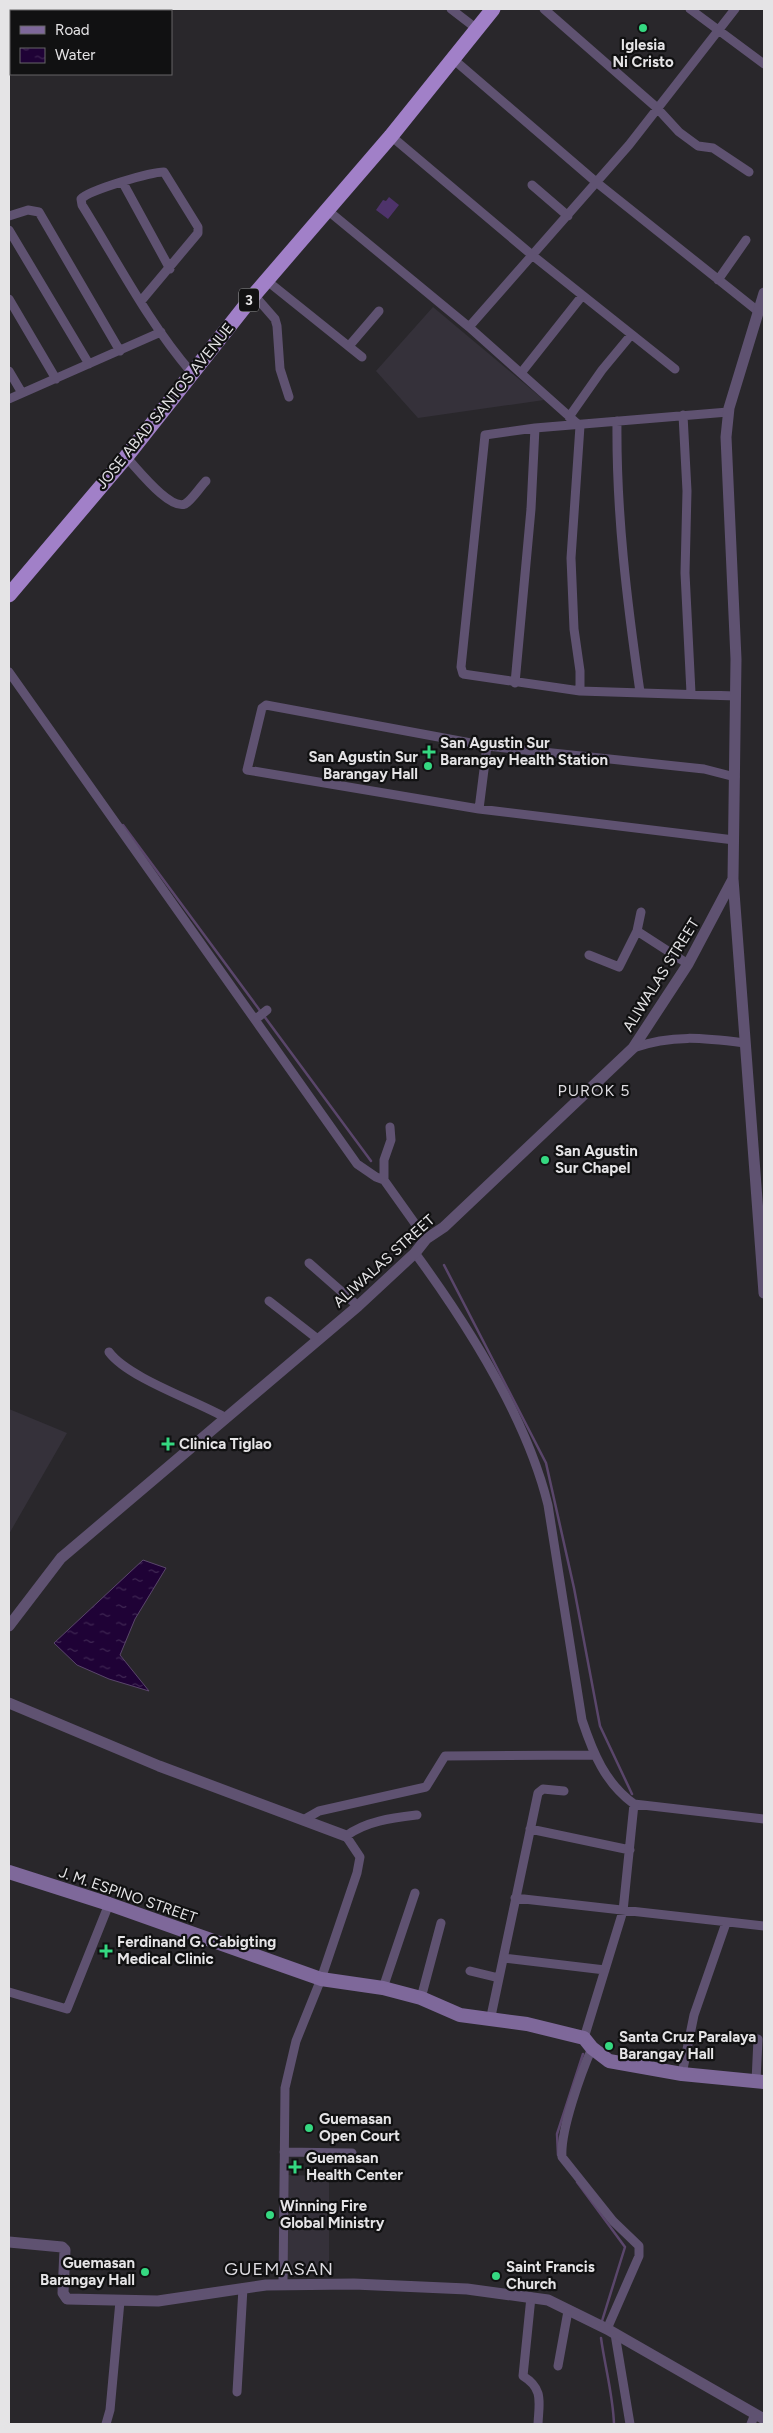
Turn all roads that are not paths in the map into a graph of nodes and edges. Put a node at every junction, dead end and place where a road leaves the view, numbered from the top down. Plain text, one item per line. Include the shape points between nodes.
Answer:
1 (451, 9) edge
2 (493, 9) edge
3 (544, 9) edge
4 (690, 9) edge
5 (735, 9) edge
6 (477, 29) junction
7 (718, 30) junction
8 (453, 59) junction
9 (764, 64) edge
10 (656, 107) junction
11 (391, 136) junction
12 (749, 172) dead end
13 (596, 182) junction
14 (123, 183) junction
15 (532, 185) dead end
16 (326, 209) junction
17 (9, 216) edge
18 (568, 216) junction
19 (9, 230) edge
20 (746, 240) dead end
21 (532, 256) junction
22 (170, 269) junction
23 (266, 280) junction
24 (718, 280) junction
25 (764, 293) edge
26 (254, 295) junction
27 (582, 296) junction
28 (9, 299) edge
29 (141, 301) junction
30 (379, 311) dead end
31 (758, 312) junction
32 (469, 327) junction
33 (161, 332) junction
34 (631, 335) junction
35 (349, 346) junction
36 (120, 351) junction
37 (362, 356) dead end
38 (89, 364) junction
39 (675, 369) dead end
40 (9, 371) edge
41 (191, 372) junction
42 (521, 373) junction
43 (56, 379) junction
44 (22, 393) junction
45 (289, 396) dead end
46 (9, 399) edge
47 (728, 412) junction
48 (683, 414) junction
49 (570, 417) junction
50 (617, 421) junction
51 (580, 426) junction
52 (535, 428) junction
53 (126, 457) junction
54 (206, 481) dead end
55 (9, 595) edge
56 (9, 672) edge
57 (515, 683) junction
58 (580, 691) junction
59 (640, 692) junction
60 (691, 693) junction
61 (736, 696) junction
62 (487, 746) junction
63 (735, 776) junction
64 (479, 809) junction
65 (734, 840) junction
66 (733, 879) junction
67 (641, 912) dead end
68 (637, 931) junction
69 (588, 954) dead end
70 (688, 964) junction
71 (267, 1010) dead end
72 (257, 1019) junction
73 (745, 1043) junction
74 (633, 1048) junction
75 (390, 1127) dead end
76 (384, 1180) junction
77 (426, 1239) junction
78 (415, 1253) junction
79 (309, 1263) dead end
80 (764, 1293) edge
81 (269, 1301) dead end
82 (358, 1306) junction
83 (319, 1340) junction
84 (109, 1352) dead end
85 (226, 1418) junction
86 (9, 1626) edge
87 (9, 1704) edge
88 (594, 1755) junction
89 (564, 1791) dead end
90 (634, 1804) junction
91 (417, 1816) dead end
92 (305, 1819) junction
93 (764, 1819) edge
94 (530, 1829) junction
95 (346, 1836) junction
96 (630, 1850) junction
97 (9, 1872) edge
98 (415, 1893) dead end
99 (515, 1898) junction
100 (109, 1904) junction
101 (623, 1912) junction
102 (440, 1923) dead end
103 (726, 1923) junction
104 (764, 1926) edge
105 (504, 1958) junction
106 (605, 1970) junction
107 (470, 1971) dead end
108 (499, 1978) junction
109 (321, 1979) junction
110 (383, 1988) junction
111 (9, 1992) edge
112 (421, 1998) junction
113 (490, 2021) junction
114 (758, 2039) dead end
115 (588, 2043) junction
116 (682, 2074) junction
117 (760, 2081) edge
118 (284, 2152) junction
119 (352, 2153) dead end
120 (9, 2242) edge
121 (282, 2284) junction
122 (243, 2288) junction
123 (530, 2297) junction
124 (120, 2301) junction
125 (568, 2311) junction
126 (611, 2332) junction
127 (558, 2366) dead end
128 (237, 2392) dead end
129 (757, 2419) edge
130 (106, 2424) edge
131 (538, 2424) edge
132 (630, 2424) edge

1 - 6 street
2 - 6 highway, JOSE ABAD SANTOS AVENUE / 3
3 - 10 street
4 - 7 street
5 - 7 street
6 - 8 highway, JOSE ABAD SANTOS AVENUE / 3
7 - 9 street
7 - 10 street
8 - 11 highway, JOSE ABAD SANTOS AVENUE / 3
8 - 13 street
10 - 12 street via 679,132 698,146 713,148
10 - 13 street via 629,145
11 - 16 highway, JOSE ABAD SANTOS AVENUE / 3
11 - 21 street
13 - 18 street
13 - 24 street
14 - 22 street
14 - 22 street via 164,172 198,228 194,239
14 - 29 street via 109,185 81,199
15 - 18 street
16 - 23 highway, JOSE ABAD SANTOS AVENUE / 3
16 - 32 street
17 - 36 street via 28,210 39,212
18 - 21 street
19 - 38 street
20 - 24 street
21 - 27 street
21 - 32 street
22 - 29 street
23 - 26 highway, JOSE ABAD SANTOS AVENUE / 3
23 - 35 street
24 - 31 street
25 - 31 street
26 - 41 highway, JOSE ABAD SANTOS AVENUE / 3
26 - 45 street via 278,326 280,369
27 - 34 street
27 - 42 street
28 - 43 street
29 - 33 street
30 - 35 street
31 - 47 street
32 - 42 street
33 - 36 street
33 - 41 street
34 - 39 street
34 - 49 street
35 - 37 street
36 - 38 street
38 - 43 street
40 - 44 street
41 - 53 highway, JOSE ABAD SANTOS AVENUE / 3
42 - 49 street
43 - 44 street
44 - 46 street
47 - 48 street
47 - 61 street via 726,437
48 - 50 street
48 - 60 street via 685,573
49 - 51 street
50 - 51 street
50 - 59 street via 616,473 623,565
51 - 52 street
51 - 58 street via 572,558
52 - 57 street
52 - 57 street via 485,435 461,667 463,674
53 - 54 street via 171,503 186,503
53 - 55 highway, JOSE ABAD SANTOS AVENUE / 3
56 - 72 street
57 - 58 street
58 - 59 street
59 - 60 street
60 - 61 street
61 - 63 street
62 - 63 street via 704,769
62 - 64 street
62 - 64 street via 266,705 262,708 246,770
63 - 65 street
64 - 65 street
65 - 66 street
66 - 70 street, ALIWALAS STREET
66 - 73 street
67 - 68 street
68 - 69 street via 619,967
68 - 70 street
70 - 74 street, ALIWALAS STREET
71 - 72 street
72 - 76 street via 357,1164
73 - 74 street via 673,1038
73 - 80 street
74 - 77 street, ALIWALAS STREET via 444,1227
75 - 76 street
76 - 77 street
77 - 78 street, ALIWALAS STREET
78 - 82 street, ALIWALAS STREET
78 - 88 street via 440,1286 491,1371 539,1474 548,1505 582,1720
79 - 82 street
81 - 83 street
82 - 83 street, ALIWALAS STREET
83 - 85 street, ALIWALAS STREET
84 - 85 street via 119,1362 160,1386
85 - 86 street, ALIWALAS STREET via 61,1558
87 - 92 street via 159,1766
88 - 90 street via 608,1779 623,1797
88 - 92 street via 445,1756 426,1787 319,1811
89 - 94 street via 540,1789
90 - 93 street
90 - 96 street
91 - 95 street via 372,1823
92 - 95 street
94 - 96 street
94 - 99 street
95 - 109 street via 360,1857
96 - 101 street
97 - 100 main road, J. M. ESPINO STREET
98 - 110 street
99 - 101 street
99 - 105 street
100 - 109 main road, J. M. ESPINO STREET
100 - 111 street via 67,2009
101 - 103 street
101 - 106 street
102 - 112 street
103 - 104 street
103 - 116 street via 694,2015
105 - 106 street
105 - 108 street
106 - 115 street
107 - 108 street
108 - 113 street
109 - 110 main road, J. M. ESPINO STREET
109 - 118 street via 296,2041 284,2088
110 - 112 main road, J. M. ESPINO STREET
112 - 113 main road, J. M. ESPINO STREET via 460,2015
113 - 115 main road, J. M. ESPINO STREET via 527,2024
114 - 117 street
115 - 116 main road, J. M. ESPINO STREET via 609,2061
115 - 126 street via 563,2135 562,2157 613,2221 638,2246 639,2256
116 - 117 main road, J. M. ESPINO STREET
118 - 119 street
118 - 121 street
120 - 124 street via 62,2247 65,2250 63,2293 67,2299
121 - 122 street
121 - 123 street via 354,2284
122 - 124 street via 158,2301
122 - 128 street
123 - 125 street via 548,2300
123 - 131 street via 523,2376 534,2383 539,2396
124 - 130 street
125 - 126 street
125 - 127 street
126 - 129 street
126 - 132 street

